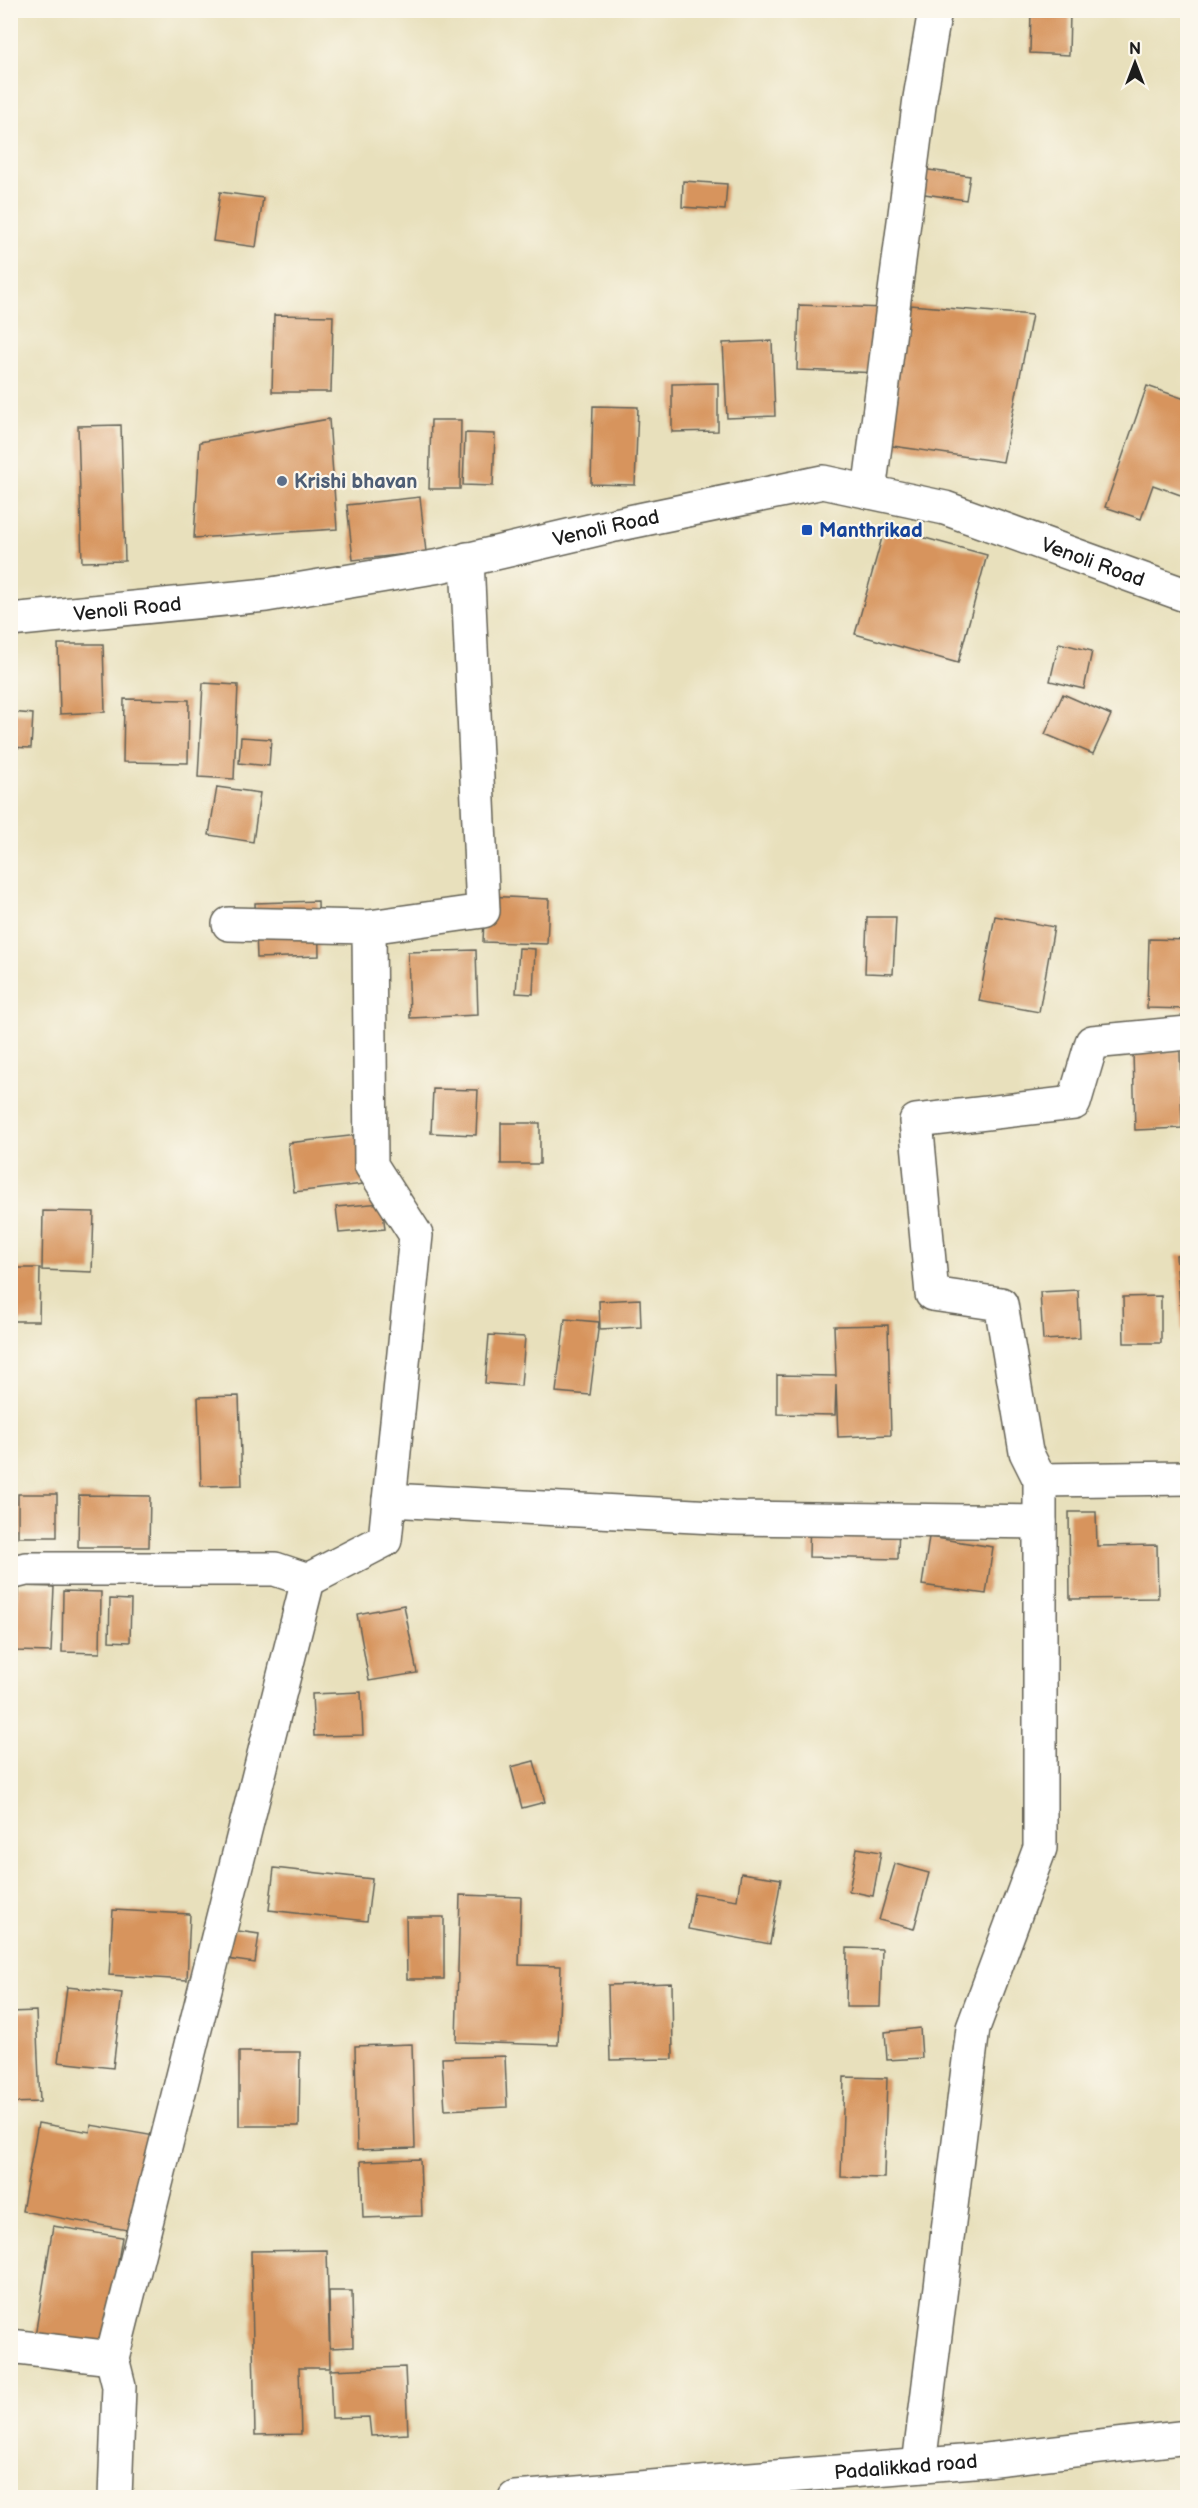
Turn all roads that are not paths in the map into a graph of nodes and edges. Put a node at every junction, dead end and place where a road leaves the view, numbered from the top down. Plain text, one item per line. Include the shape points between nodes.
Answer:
1 (935, 10) edge
2 (869, 492) junction
3 (468, 559) junction
4 (1183, 586) edge
5 (10, 620) edge
6 (229, 924) dead end
7 (369, 927) junction
8 (1188, 1034) edge
9 (1188, 1478) edge
10 (1041, 1480) junction
11 (389, 1500) junction
12 (1041, 1522) junction
13 (10, 1573) edge
14 (308, 1580) junction
15 (10, 2346) edge
16 (112, 2358) junction
17 (1188, 2437) edge
18 (919, 2465) junction
19 (115, 2498) edge
20 (515, 2498) edge

1 - 2 street
2 - 3 street, Venoli Road via 823,482
2 - 4 street, Venoli Road via 945,508
3 - 5 street, Venoli Road via 266,596
3 - 7 street via 483,911
6 - 7 street
7 - 11 street via 371,1165 416,1235
8 - 10 street via 1092,1042 1074,1102 916,1121 932,1294 1001,1304 1026,1452
9 - 10 street
10 - 12 street
11 - 12 street via 733,1518
11 - 14 street via 385,1540
12 - 18 street via 1041,1848 973,2028
13 - 14 street via 26,1569 275,1569
14 - 16 street
15 - 16 street
16 - 19 street via 119,2386
17 - 18 street, Padalikkad road
18 - 20 street, Padalikkad road

